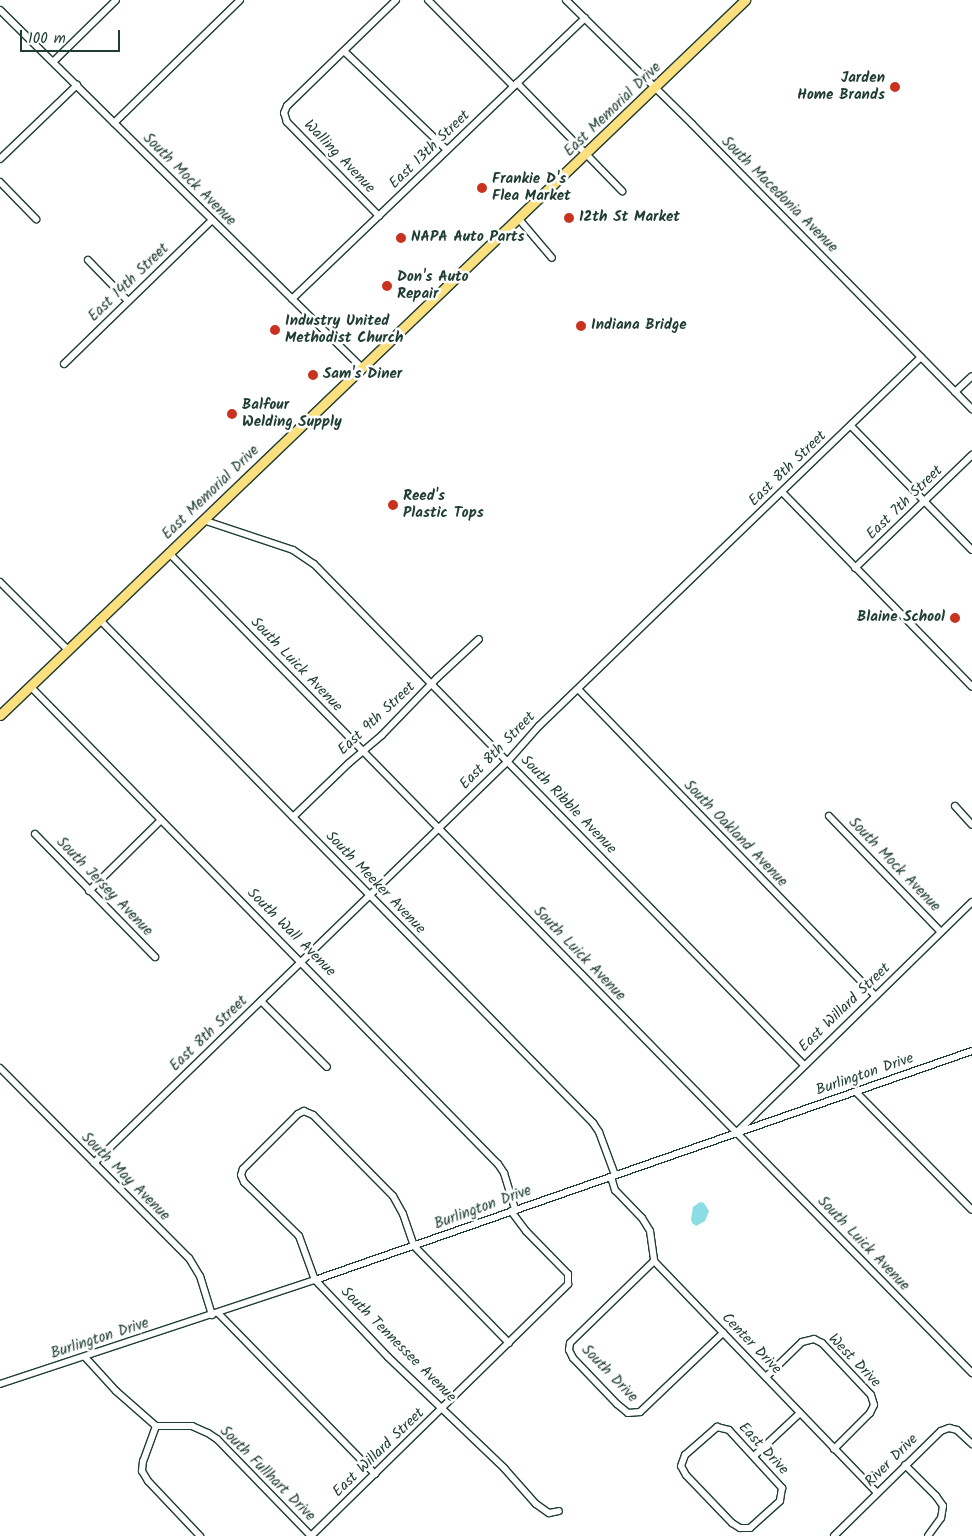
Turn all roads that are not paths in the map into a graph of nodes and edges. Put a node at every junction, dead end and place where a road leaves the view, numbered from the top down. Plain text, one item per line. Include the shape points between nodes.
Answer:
1 (116, 0) edge
2 (240, 0) edge
3 (396, 0) edge
4 (428, 0) edge
5 (566, 0) edge
6 (745, 0) edge
7 (0, 10) edge
8 (585, 18) junction
9 (344, 51) junction
10 (53, 62) junction
11 (515, 84) junction
12 (77, 85) junction
13 (656, 88) junction
14 (114, 123) junction
15 (447, 150) junction
16 (586, 155) junction
17 (0, 159) edge
18 (0, 182) edge
19 (622, 192) dead end
20 (379, 216) junction
21 (518, 218) junction
22 (36, 219) dead end
23 (212, 220) junction
24 (552, 258) dead end
25 (88, 260) dead end
26 (292, 299) junction
27 (128, 302) junction
28 (921, 357) junction
29 (64, 364) dead end
30 (361, 367) junction
31 (972, 376) edge
32 (955, 392) junction
33 (972, 409) edge
34 (851, 426) junction
35 (972, 455) edge
36 (782, 492) junction
37 (924, 501) junction
38 (203, 520) junction
39 (972, 550) edge
40 (168, 553) junction
41 (855, 568) junction
42 (0, 582) edge
43 (99, 619) junction
44 (479, 640) dead end
45 (67, 650) junction
46 (432, 684) junction
47 (30, 686) junction
48 (972, 687) edge
49 (578, 689) junction
50 (0, 716) edge
51 (364, 752) junction
52 (508, 761) junction
53 (955, 806) dead end
54 (829, 816) dead end
55 (293, 817) junction
56 (161, 820) junction
57 (972, 824) edge
58 (438, 829) junction
59 (35, 834) dead end
60 (90, 891) junction
61 (370, 895) junction
62 (972, 902) edge
63 (941, 932) junction
64 (155, 957) dead end
65 (302, 962) junction
66 (875, 996) junction
67 (261, 1001) junction
68 (972, 1051) edge
69 (804, 1065) junction
70 (0, 1068) edge
71 (327, 1068) dead end
72 (856, 1092) junction
73 (737, 1132) junction
74 (94, 1163) junction
75 (613, 1176) junction
76 (513, 1210) junction
77 (972, 1210) edge
78 (414, 1246) junction
79 (654, 1261) junction
80 (315, 1280) junction
81 (569, 1280) joint
82 (215, 1314) junction
83 (723, 1332) junction
84 (509, 1343) junction
85 (85, 1357) junction
86 (972, 1373) edge
87 (766, 1377) junction
88 (0, 1384) edge
89 (444, 1408) junction
90 (800, 1413) junction
91 (156, 1426) junction
92 (972, 1444) edge
93 (834, 1449) junction
94 (754, 1456) junction
95 (905, 1465) junction
96 (375, 1474) junction
97 (877, 1493) junction
98 (559, 1511) dead end
99 (200, 1536) edge
100 (311, 1536) edge
101 (834, 1536) edge
102 (928, 1536) edge

1 - 10 street
2 - 14 street
3 - 9 street
4 - 11 street
5 - 8 street, South Macedonia Avenue
6 - 13 main road, East Memorial Drive
7 - 10 street, South Mock Avenue
8 - 11 street, East 13th Street
8 - 13 street, South Macedonia Avenue
9 - 15 street
9 - 20 street, Walling Avenue via 287,106 284,113 288,122
10 - 12 street, South Mock Avenue
11 - 15 street, East 13th Street
11 - 16 street
12 - 14 street, South Mock Avenue
12 - 17 street
13 - 16 main road, East Memorial Drive
13 - 28 street, South Macedonia Avenue
14 - 23 street, South Mock Avenue
15 - 20 street, East 13th Street
16 - 19 street
16 - 21 main road, East Memorial Drive
18 - 22 street
20 - 26 street, East 13th Street
21 - 24 street
21 - 30 main road, East Memorial Drive
23 - 26 street, South Mock Avenue
23 - 27 street, East 14th Street
25 - 27 street
26 - 30 street, South Mock Avenue
27 - 29 street, East 14th Street
28 - 32 street, South Macedonia Avenue
28 - 34 street, East 8th Street
30 - 38 main road, East Memorial Drive
31 - 32 street
32 - 33 street, South Macedonia Avenue
34 - 36 street, East 8th Street
34 - 37 street
35 - 37 street, East 7th Street
36 - 41 street
36 - 49 street, East 8th Street
37 - 39 street
37 - 41 street, East 7th Street
38 - 40 main road, East Memorial Drive
38 - 46 street, South Ribble Avenue via 304,556
40 - 43 main road, East Memorial Drive
40 - 51 street, South Luick Avenue
41 - 48 street
42 - 45 street
43 - 45 main road, East Memorial Drive
43 - 55 street, South Meeker Avenue
44 - 46 street, East 9th Street
45 - 47 main road, East Memorial Drive
46 - 51 street, East 9th Street
46 - 52 street, South Ribble Avenue
47 - 50 main road, East Memorial Drive
47 - 56 street, South Wall Avenue
49 - 52 street, East 8th Street
49 - 66 street, South Oakland Avenue
51 - 55 street, East 9th Street
51 - 58 street, South Luick Avenue
52 - 58 street, East 8th Street
52 - 69 street, South Ribble Avenue
53 - 57 street
54 - 63 street, South Mock Avenue
55 - 61 street, South Meeker Avenue
56 - 60 street
56 - 65 street, South Wall Avenue
58 - 61 street, East 8th Street
58 - 73 street, South Luick Avenue
59 - 60 street, South Jersey Avenue
60 - 64 street, South Jersey Avenue
61 - 65 street, East 8th Street
61 - 75 street, South Meeker Avenue via 597,1128
62 - 63 street, East Willard Street
63 - 66 street, East Willard Street
65 - 67 street, East 8th Street
65 - 76 street, South Wall Avenue via 498,1164 504,1172
66 - 69 street, East Willard Street
67 - 71 street
67 - 74 street, East 8th Street
68 - 72 street, Burlington Drive
69 - 73 street, East Willard Street
70 - 74 street, South May Avenue
72 - 73 street, Burlington Drive
72 - 77 street
73 - 75 street, Burlington Drive
73 - 86 street, South Luick Avenue
74 - 82 street, South May Avenue via 189,1258
75 - 76 street, Burlington Drive
75 - 79 street, South Meeker Avenue via 615,1190 650,1231
76 - 78 street, Burlington Drive
76 - 81 street, South Wall Avenue via 526,1231 565,1270
78 - 80 street, Burlington Drive
78 - 80 street, South Tennessee Avenue via 403,1214 386,1187 313,1114 306,1111 289,1121 247,1163 241,1175 244,1182 298,1236
78 - 84 street
79 - 83 street, Center Drive
79 - 83 street, South Drive via 570,1343 569,1350 574,1358 617,1404 628,1413 640,1412
80 - 82 street, Burlington Drive
80 - 89 street, South Tennessee Avenue via 388,1357
81 - 84 street, East Willard Street via 566,1288
82 - 85 street, Burlington Drive
82 - 96 street, South May Avenue
83 - 87 street, Center Drive
84 - 89 street, East Willard Street
85 - 88 street, Burlington Drive
85 - 91 street via 120,1396
87 - 90 street, Center Drive
87 - 93 street, West Drive via 802,1342 812,1339 822,1343 865,1388 873,1397 872,1409
89 - 96 street, East Willard Street
89 - 98 street, South Tennessee Avenue via 536,1504 549,1513
90 - 93 street, Center Drive
90 - 94 street
91 - 99 street via 142,1472
91 - 100 street, South Fullhart Drive via 187,1426 208,1433
92 - 95 street, River Drive via 956,1430 944,1429
93 - 97 street, Center Drive
94 - 94 street, East Drive via 776,1480 782,1492 780,1501 746,1529 732,1523 681,1466 685,1455 717,1427 729,1430
95 - 97 street, River Drive
95 - 102 street via 943,1506 941,1518
96 - 100 street, East Willard Street
97 - 101 street, River Drive

